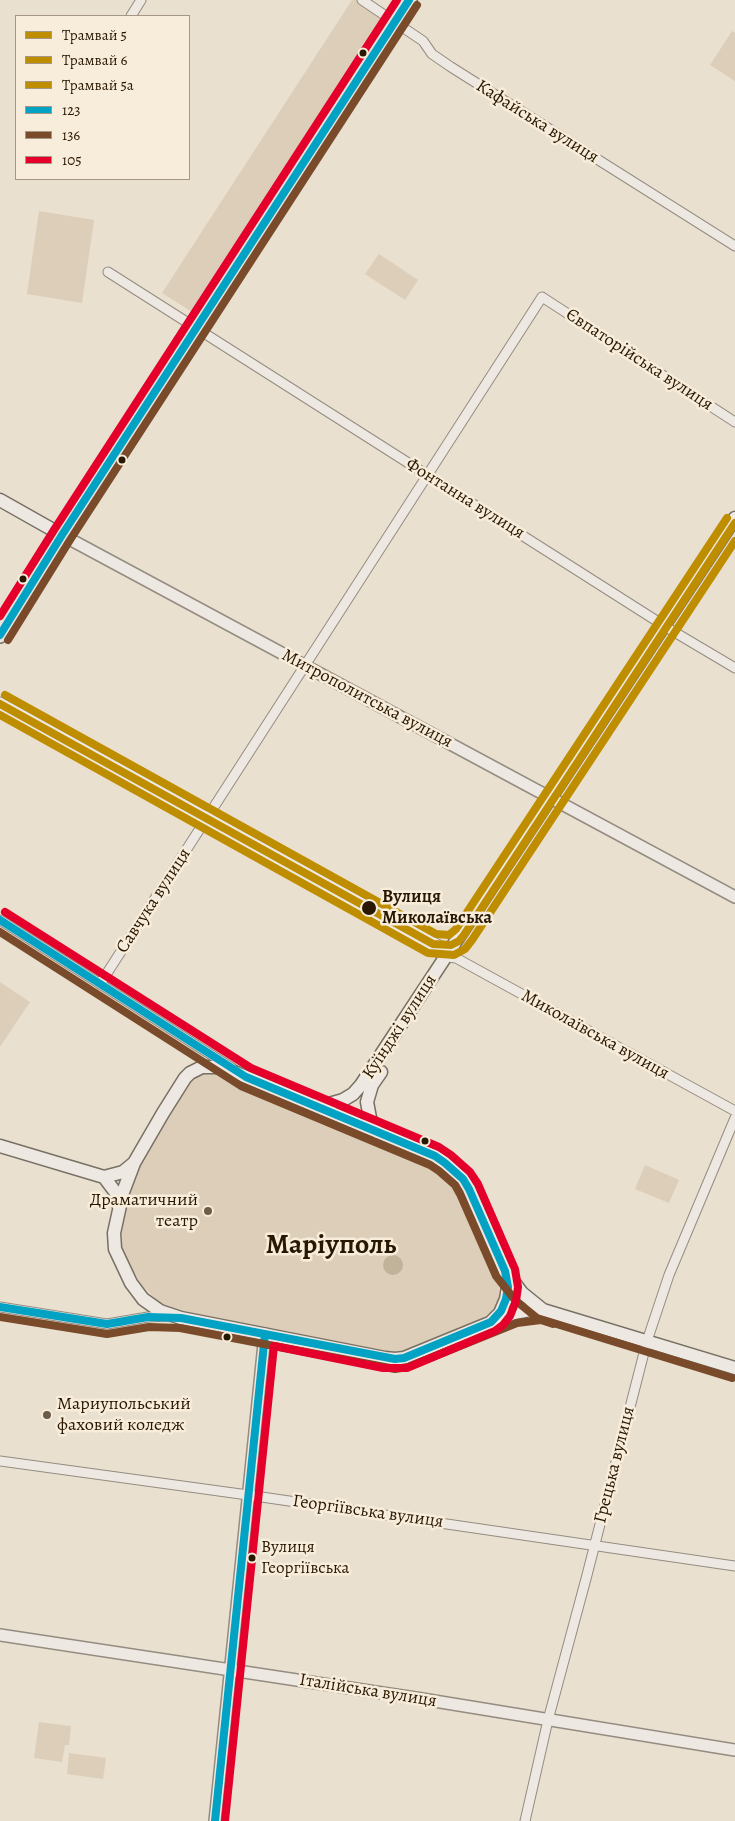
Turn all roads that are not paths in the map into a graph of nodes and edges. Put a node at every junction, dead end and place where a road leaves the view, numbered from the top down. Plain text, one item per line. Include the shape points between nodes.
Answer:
1 (141, 0) edge
2 (362, 0) edge
3 (409, 0) edge
4 (132, 15) edge
5 (395, 22) junction
6 (735, 246) edge
7 (108, 272) dead end
8 (542, 297) joint
9 (197, 329) junction
10 (735, 422) edge
11 (428, 476) junction
12 (0, 500) edge
13 (735, 518) edge
14 (735, 533) edge
15 (62, 535) junction
16 (668, 628) junction
17 (0, 635) edge
18 (305, 666) junction
19 (735, 668) edge
20 (0, 702) edge
21 (0, 710) edge
22 (554, 800) junction
23 (206, 820) junction
24 (735, 897) edge
25 (0, 920) edge
26 (451, 955) junction
27 (100, 984) junction
28 (246, 1077) junction
29 (307, 1102) junction
30 (735, 1112) edge
31 (735, 1118) edge
32 (377, 1132) junction
33 (1, 1149) edge
34 (134, 1163) junction
35 (104, 1177) junction
36 (119, 1207) junction
37 (505, 1271) junction
38 (0, 1307) edge
39 (543, 1310) junction
40 (182, 1318) junction
41 (491, 1322) junction
42 (265, 1334) junction
43 (646, 1342) junction
44 (735, 1368) edge
45 (0, 1461) edge
46 (248, 1495) junction
47 (594, 1545) junction
48 (735, 1566) edge
49 (0, 1635) edge
50 (230, 1670) junction
51 (548, 1720) junction
52 (735, 1750) edge
53 (215, 1821) edge
54 (525, 1821) edge

1 - 4 street
2 - 5 street
3 - 5 highway
5 - 6 street, Кафайська вулиця via 423,41 432,54 451,67
5 - 9 highway
7 - 9 street, Фонтанна вулиця
8 - 10 street, Євпаторійська вулиця
8 - 11 street, Савчука вулиця
9 - 11 street, Фонтанна вулиця
9 - 15 highway
11 - 16 street, Фонтанна вулиця
11 - 18 street, Савчука вулиця
12 - 15 main road, Митрополитська вулиця
13 - 16 main road, Куїнджі вулиця
14 - 16 main road, Куїнджі вулиця
15 - 17 highway
15 - 18 street, Митрополитська вулиця
16 - 19 street, Фонтанна вулиця
16 - 22 main road, Куїнджі вулиця
18 - 22 street, Митрополитська вулиця
18 - 23 street, Савчука вулиця
20 - 23 street, Миколаївська вулиця
21 - 23 street, Миколаївська вулиця
22 - 24 street, Митрополитська вулиця
22 - 26 main road, Куїнджі вулиця
23 - 26 street, Миколаївська вулиця
23 - 27 street, Савчука вулиця
25 - 27 street
26 - 29 main road, Куїнджі вулиця via 357,1090 336,1102
26 - 30 street, Миколаївська вулиця
26 - 32 main road, Куїнджі вулиця via 372,1085 368,1108
27 - 28 street
28 - 29 main road
28 - 34 main road via 209,1066 190,1073 172,1097
29 - 32 main road
31 - 43 street, Грецька вулиця via 669,1275
32 - 37 main road via 435,1156 459,1175 470,1189
33 - 35 main road
34 - 35 main road via 123,1172
34 - 36 main road
35 - 36 main road via 116,1193
36 - 40 main road via 114,1241 126,1275 136,1291 152,1305
37 - 39 main road via 522,1293
37 - 41 main road via 506,1299 500,1313
38 - 40 street via 106,1324 148,1317
39 - 41 main road via 522,1311
39 - 43 main road
40 - 42 main road
41 - 42 main road via 395,1359
42 - 46 street
43 - 44 main road
43 - 47 street, Грецька вулиця
45 - 46 street, Георгіївська вулиця
46 - 47 street, Георгіївська вулиця
46 - 50 street
47 - 48 street, Георгіївська вулиця
47 - 51 street, Грецька вулиця
49 - 50 street, Італійська вулиця
50 - 51 street, Італійська вулиця
50 - 53 street
51 - 52 street, Італійська вулиця
51 - 54 street, Грецька вулиця

